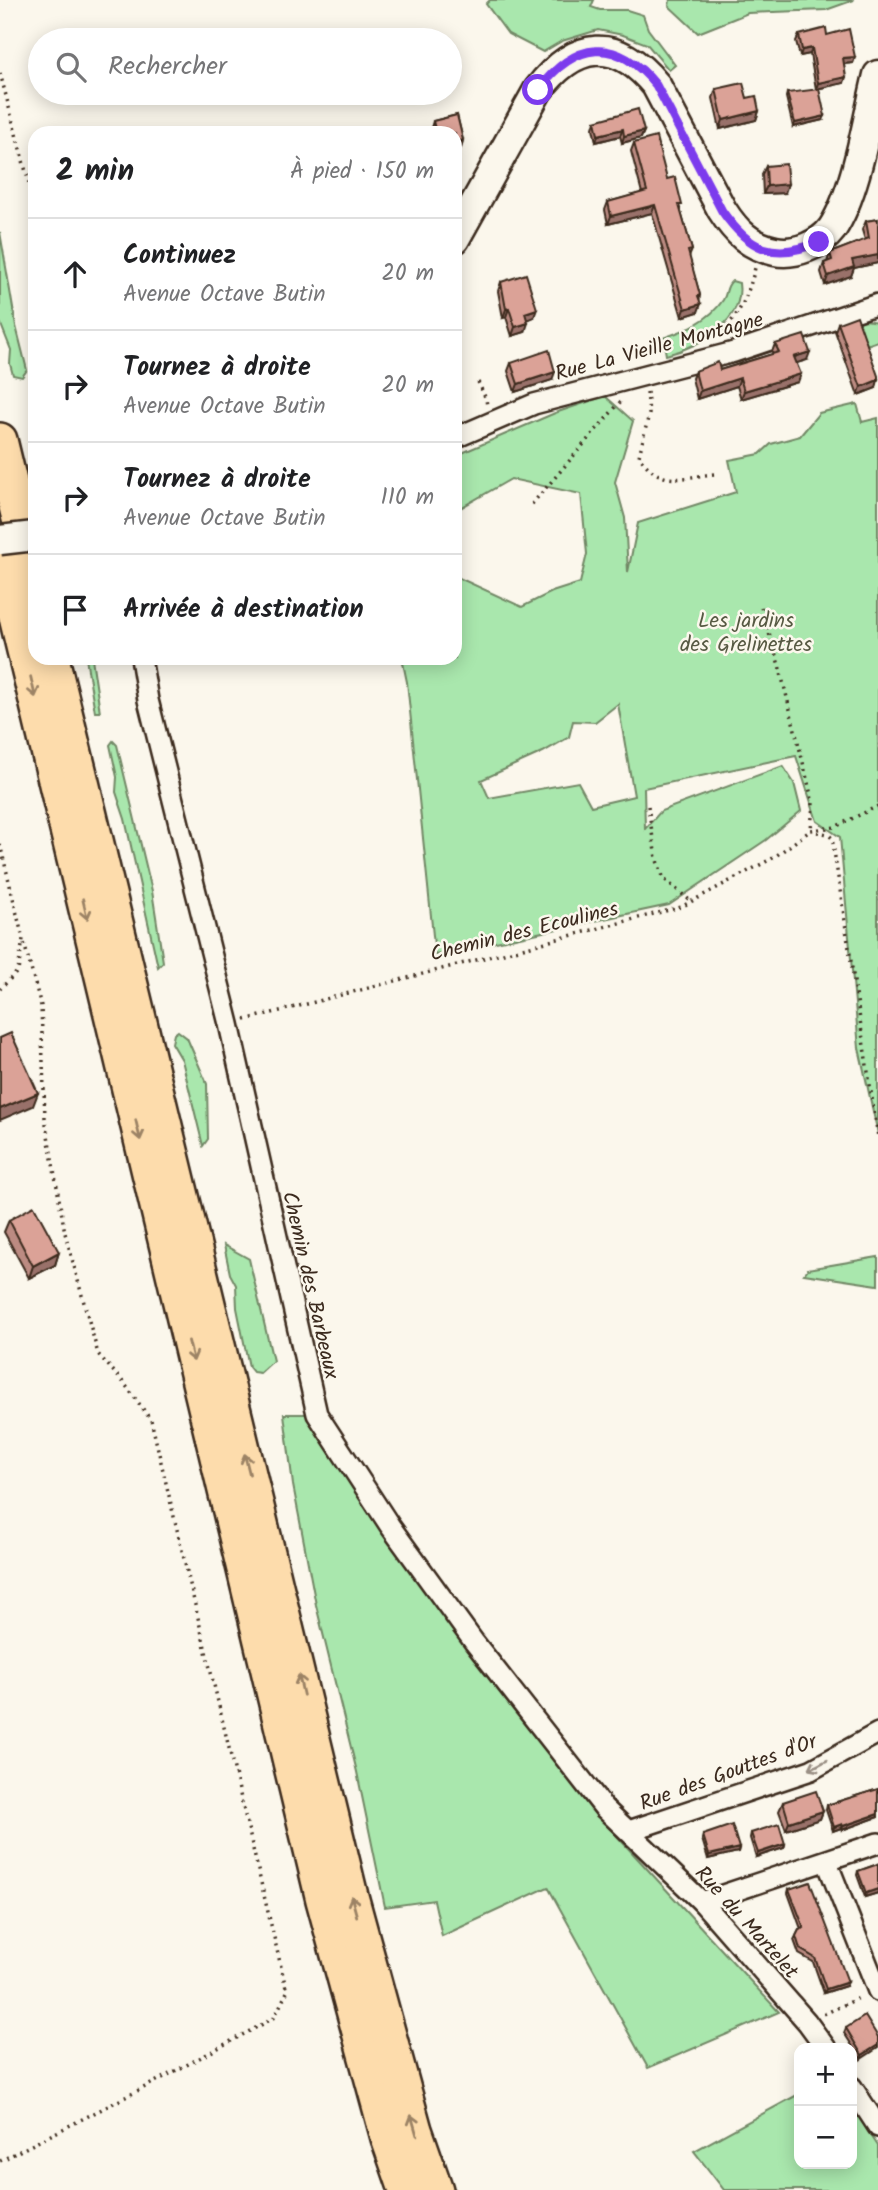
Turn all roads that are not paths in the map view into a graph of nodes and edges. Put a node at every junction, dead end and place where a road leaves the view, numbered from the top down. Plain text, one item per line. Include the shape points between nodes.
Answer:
1 (878, 75) edge
2 (462, 226) edge
3 (878, 304) edge
4 (462, 435) edge
5 (0, 440) edge
6 (28, 537) edge
7 (0, 540) edge
8 (0, 550) edge
9 (28, 556) edge
10 (54, 665) edge
11 (142, 665) edge
12 (878, 1733) edge
13 (629, 1831) junction
14 (878, 1843) edge
15 (827, 1862) junction
16 (702, 1902) junction
17 (877, 1991) edge
18 (822, 2043) edge
19 (857, 2095) edge
20 (878, 2127) edge
21 (406, 2190) edge
22 (436, 2190) edge

1 - 2 main road via 839,216 819,242 800,250 783,253 760,248 733,227 656,85 631,59 614,52 579,54 551,74
3 - 4 street, Rue La Vieille Montagne via 734,352 534,404
5 - 9 highway
6 - 7 main road, bridge
8 -> 21 highway via 323,1900
22 -> 10 highway via 415,2130 351,1896
11 - 13 street, Chemin des Barbeaux via 317,1414 474,1642 604,1808
12 -> 13 street, Rue des Gouttes d'Or via 811,1770
13 - 16 street, Rue du Martelet
14 - 15 street
15 - 16 street
15 - 17 street
16 - 18 street, Rue du Martelet
19 - 20 street

